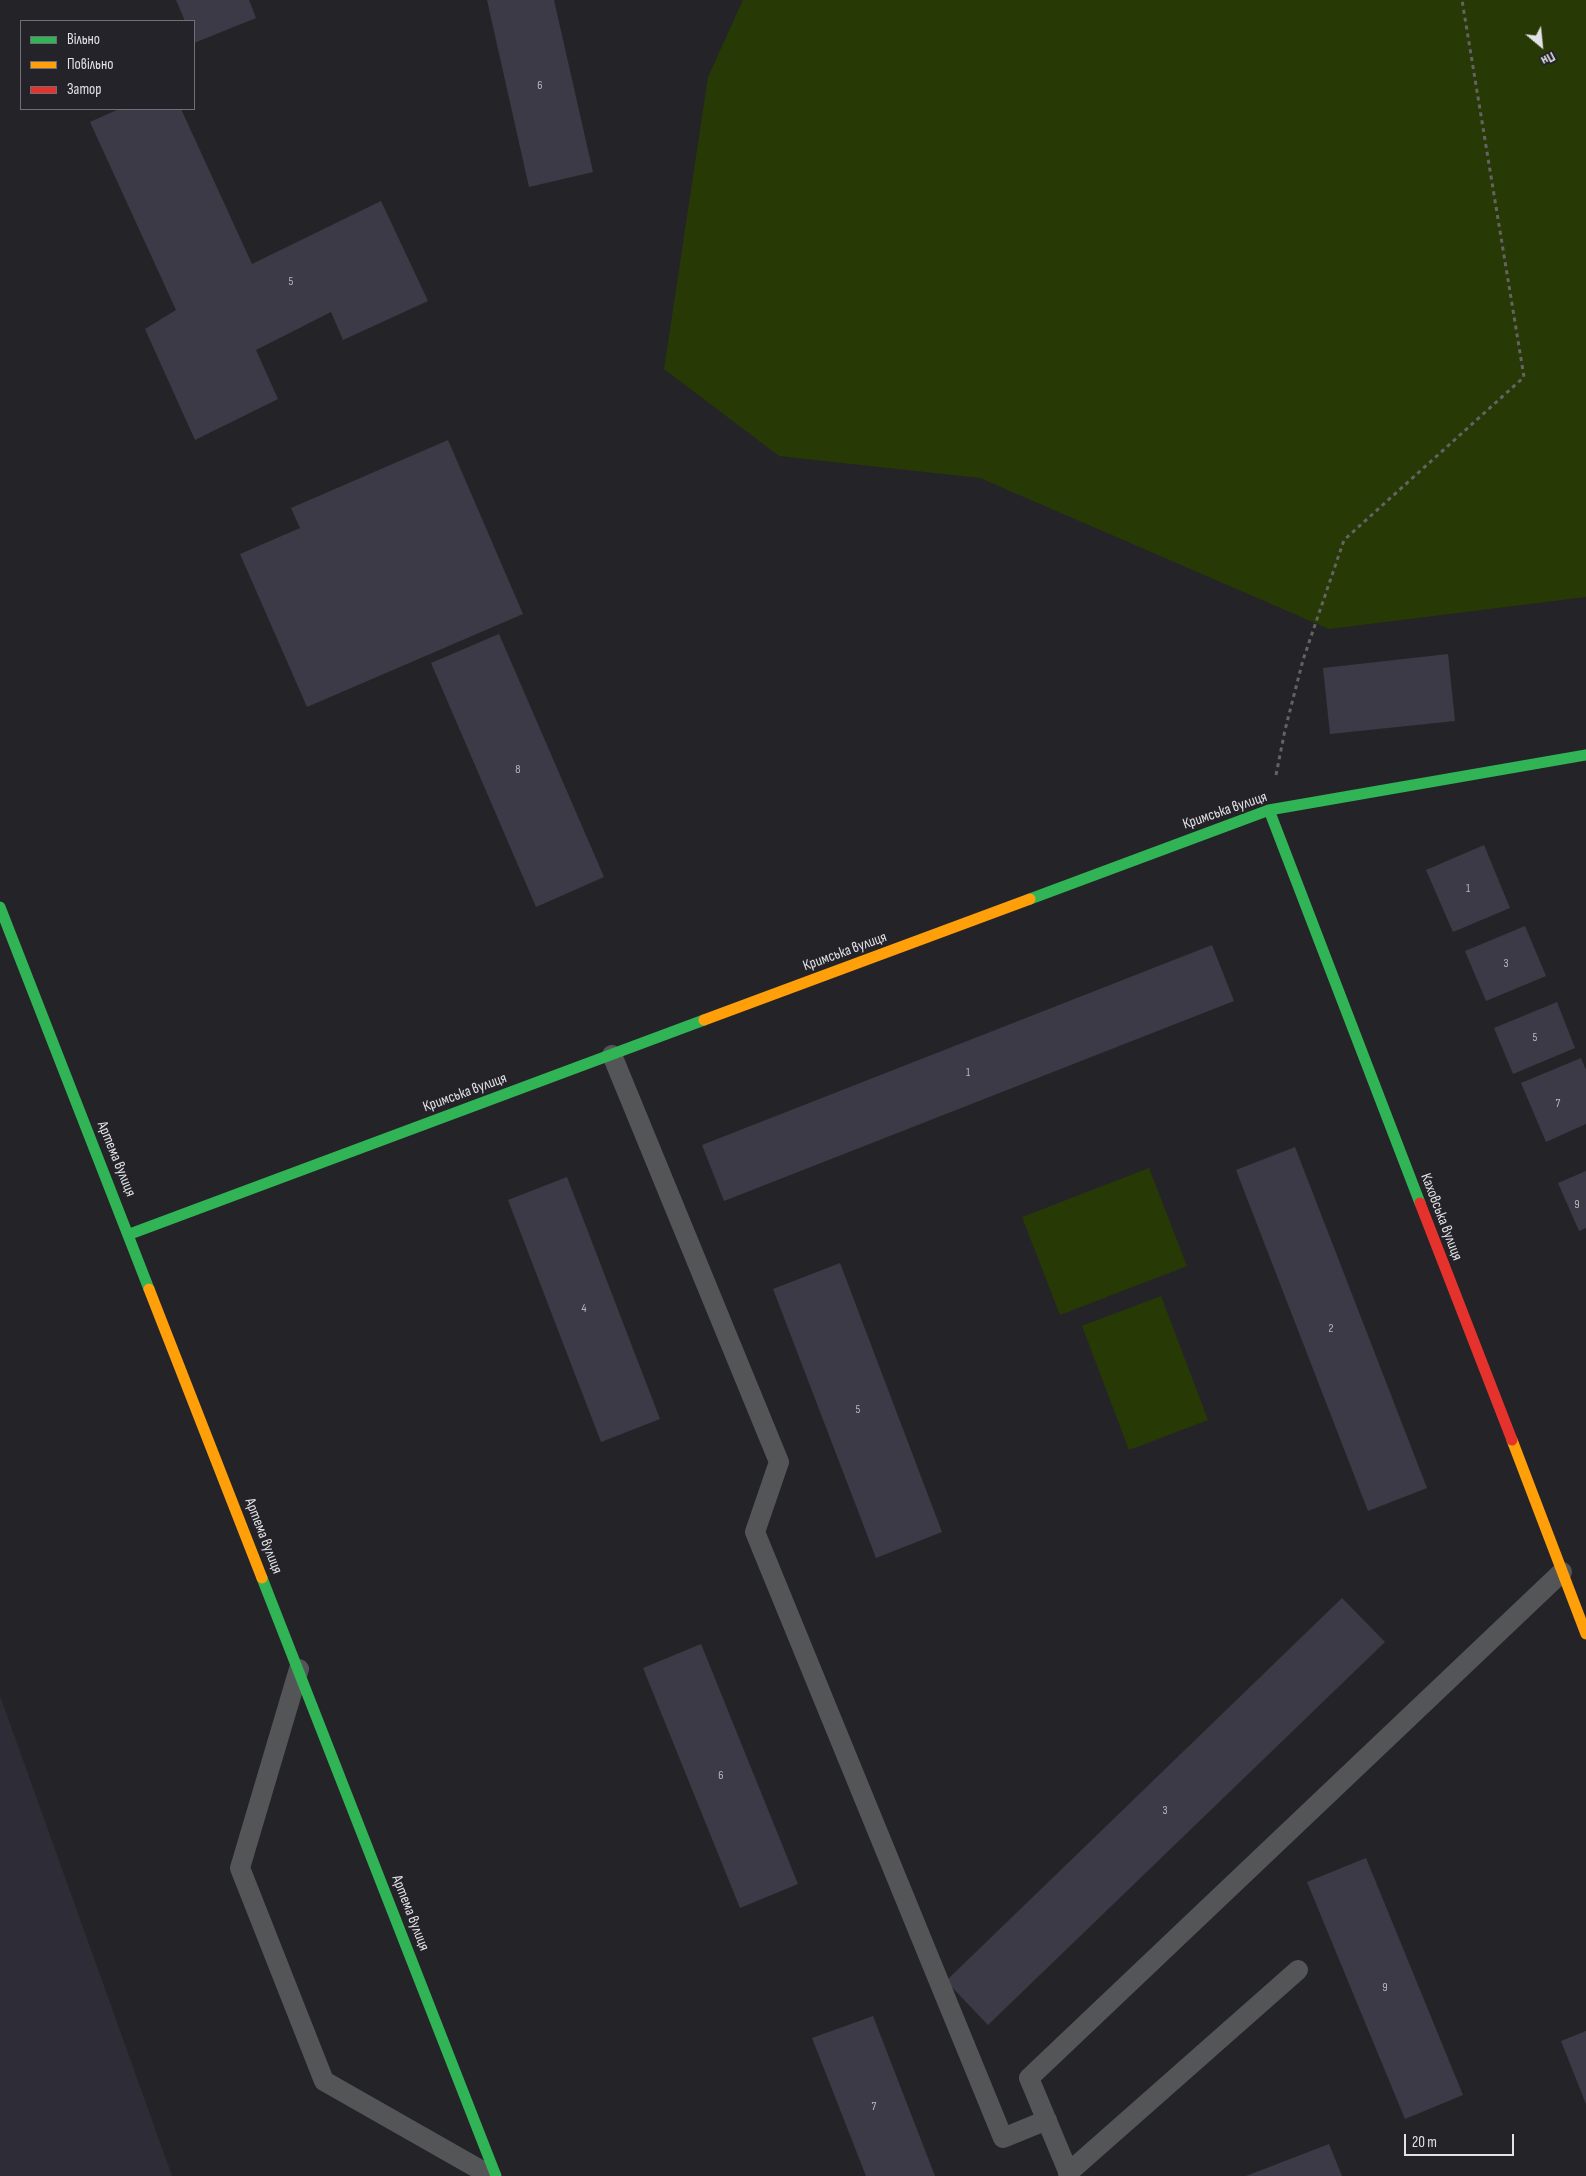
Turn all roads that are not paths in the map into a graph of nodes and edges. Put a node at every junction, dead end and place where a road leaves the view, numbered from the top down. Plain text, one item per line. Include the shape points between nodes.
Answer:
1 (1586, 755) edge
2 (1269, 810) junction
3 (0, 908) edge
4 (612, 1055) junction
5 (130, 1234) junction
6 (1562, 1572) junction
7 (1586, 1634) edge
8 (299, 1669) junction
9 (1298, 1970) dead end
10 (1047, 2120) junction
11 (1069, 2174) edge
12 (491, 2176) edge
13 (496, 2176) edge

1 - 2 street, Кримська вулиця
2 - 4 street, Кримська вулиця
2 - 6 street, Каховська вулиця
3 - 5 street, Артема вулиця
4 - 5 street, Кримська вулиця
4 - 10 lane via 779,1462 755,1532 1003,2138
5 - 8 street, Артема вулиця
6 - 7 street, Каховська вулиця
6 - 10 lane via 1030,2078
8 - 12 lane via 240,1868 324,2081
8 - 13 street, Артема вулиця
9 - 11 lane
10 - 11 lane

